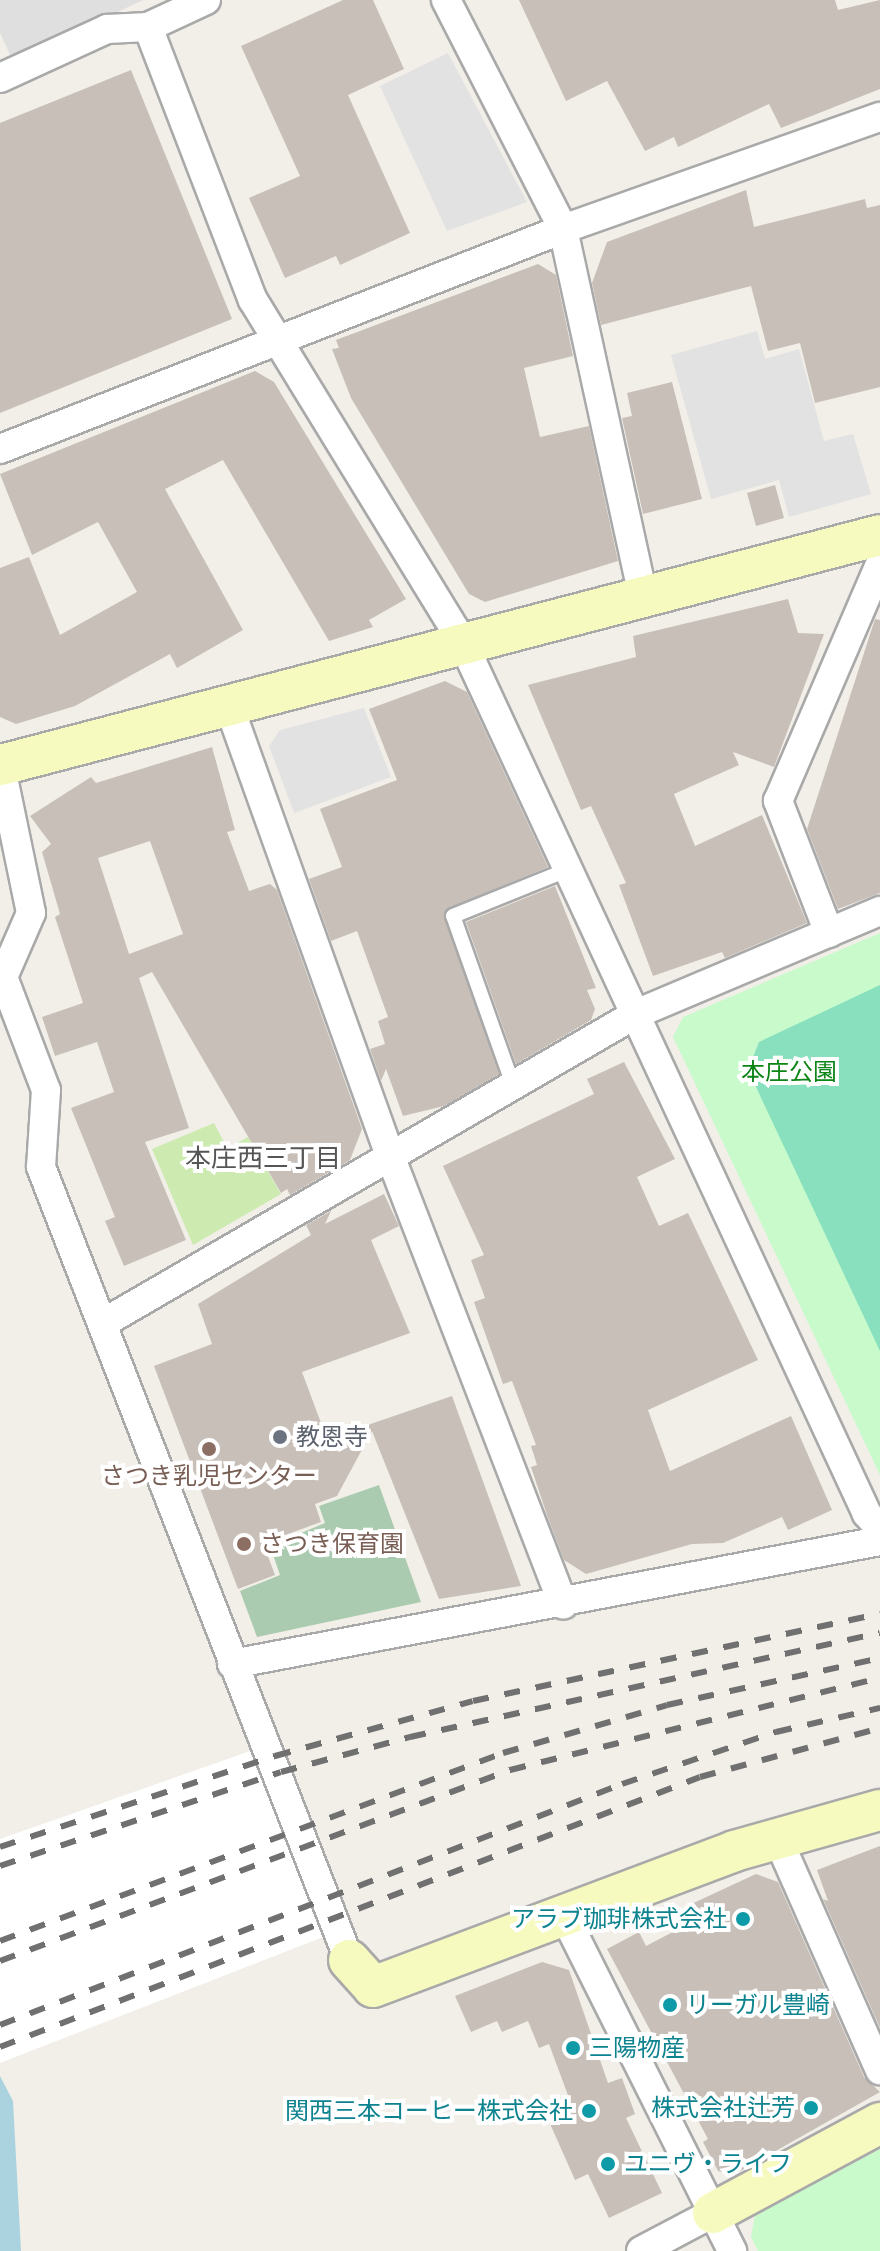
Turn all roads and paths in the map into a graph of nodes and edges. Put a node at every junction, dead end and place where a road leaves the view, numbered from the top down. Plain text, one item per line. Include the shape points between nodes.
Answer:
1 (206, 0) edge
2 (446, 0) edge
3 (148, 27) junction
4 (1, 74) edge
5 (880, 117) edge
6 (563, 229) junction
7 (278, 337) junction
8 (0, 449) edge
9 (880, 535) edge
10 (880, 564) edge
11 (643, 595) junction
12 (462, 641) junction
13 (229, 706) junction
14 (1, 764) edge
15 (567, 870) junction
16 (880, 911) edge
17 (829, 933) junction
18 (636, 1014) junction
19 (513, 1085) junction
20 (389, 1153) junction
21 (105, 1322) junction
22 (880, 1528) edge
23 (880, 1541) edge
24 (563, 1605) junction
25 (232, 1664) junction
26 (880, 1810) edge
27 (777, 1837) junction
28 (563, 1913) junction
29 (361, 1974) joint
30 (880, 2070) edge
31 (880, 2123) edge
32 (713, 2213) junction
33 (641, 2251) edge
34 (732, 2251) edge

1 - 3 street
2 - 6 street
3 - 4 street via 107,29
3 - 7 street via 253,300
5 - 6 street
6 - 7 street
6 - 11 street
7 - 8 street
7 - 12 street
9 - 11 street
10 - 17 street via 778,801
11 - 12 street
12 - 13 street
12 - 15 street
13 - 14 street
13 - 20 street
14 - 21 street via 31,913 3,977 46,1090 41,1167 60,1224
15 - 18 street
15 - 19 lane via 453,916
16 - 17 street
17 - 18 street
18 - 19 street
18 - 22 street via 867,1514
19 - 20 street
20 - 21 street
20 - 24 street
21 - 25 street
23 - 24 street
24 - 25 street
25 - 29 street
26 - 27 street
27 - 28 street
27 - 30 street
28 - 29 street
28 - 32 street
31 - 32 street
32 - 33 street
32 - 34 street

